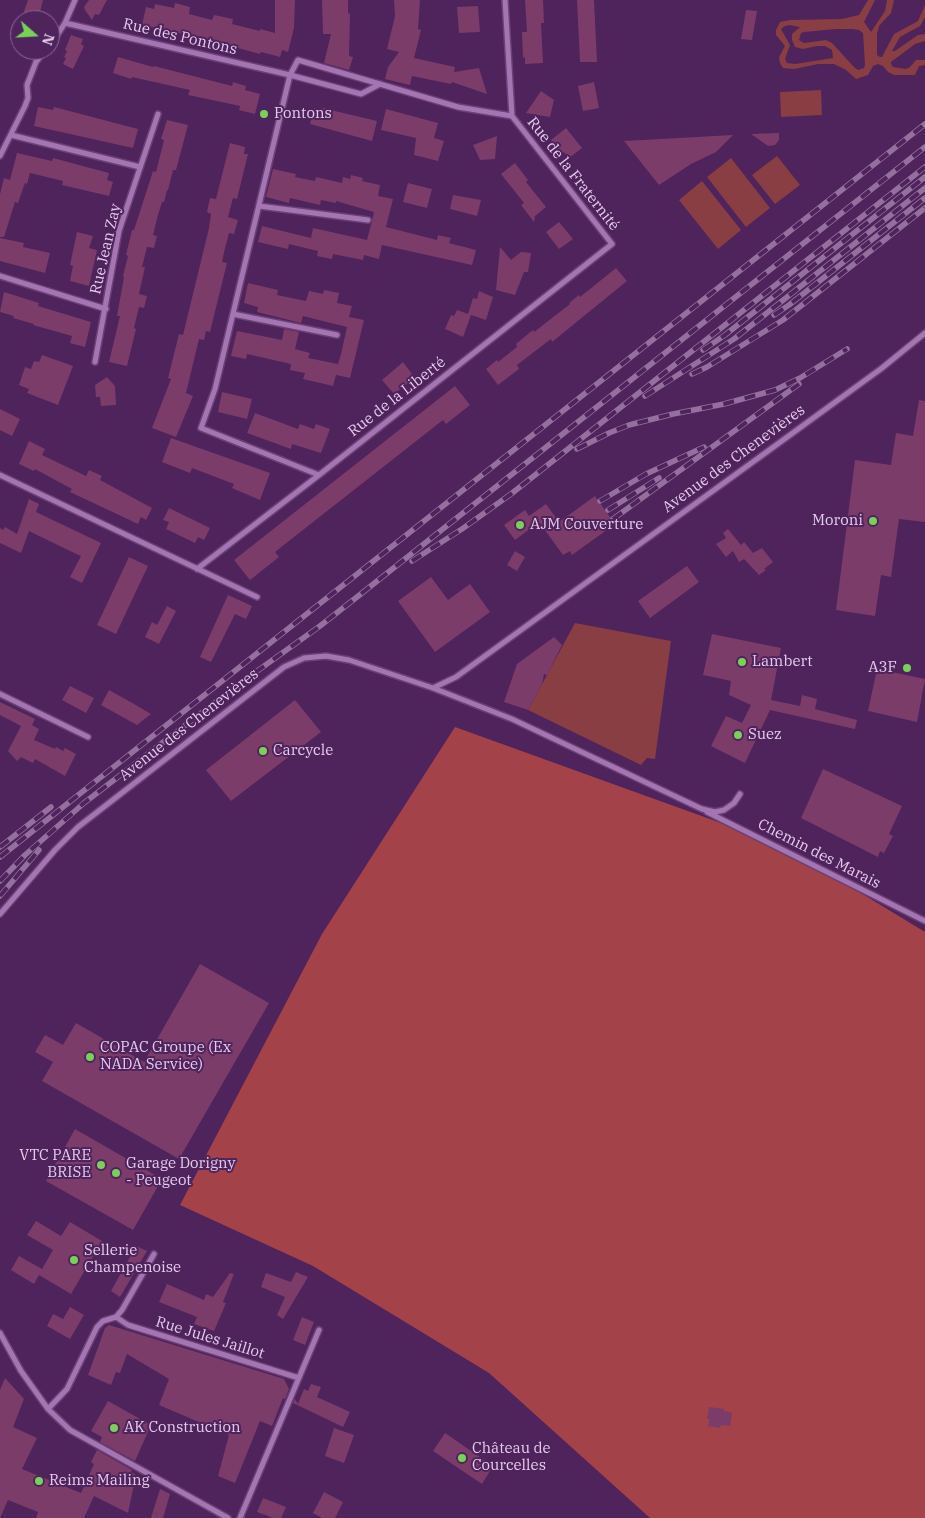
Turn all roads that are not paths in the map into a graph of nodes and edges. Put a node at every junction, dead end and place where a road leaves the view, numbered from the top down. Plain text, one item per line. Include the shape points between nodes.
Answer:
1 (75, 0) edge
2 (505, 0) edge
3 (65, 23) junction
4 (60, 31) edge
5 (38, 60) edge
6 (290, 75) junction
7 (381, 84) junction
8 (158, 114) dead end
9 (512, 116) junction
10 (11, 135) junction
11 (0, 156) edge
12 (140, 167) junction
13 (258, 206) junction
14 (368, 220) dead end
15 (612, 244) joint
16 (0, 276) edge
17 (106, 309) junction
18 (233, 314) junction
19 (925, 334) edge
20 (336, 335) dead end
21 (95, 362) dead end
22 (0, 475) edge
23 (319, 475) junction
24 (197, 569) junction
25 (257, 597) dead end
26 (433, 688) junction
27 (0, 694) edge
28 (88, 737) dead end
29 (740, 794) dead end
30 (702, 810) junction
31 (0, 914) edge
32 (925, 921) edge
33 (154, 1254) dead end
34 (116, 1317) junction
35 (319, 1330) dead end
36 (0, 1333) edge
37 (299, 1378) junction
38 (48, 1409) junction
39 (228, 1518) edge
40 (240, 1518) edge

1 - 3 street
2 - 9 street, Rue de la Fraternité
3 - 4 street
3 - 6 street, Rue des Pontons
5 - 10 street via 28,85 28,98
6 - 7 street, Rue des Pontons via 362,94
6 - 7 street via 298,60
6 - 13 street
7 - 9 street via 458,107
8 - 12 street, Rue Jean Zay
9 - 15 street, Rue de la Fraternité
10 - 11 street
10 - 12 street
12 - 17 street, Rue Jean Zay via 119,231
13 - 14 street
13 - 18 street
15 - 23 street, Rue de la Liberté
16 - 17 street, Rue Jean Zay
17 - 21 street, Rue Jean Zay
18 - 20 street
18 - 23 street via 215,389 201,428
19 - 26 street, Avenue des Chenevières via 470,667
22 - 24 street
23 - 24 street, Rue de la Liberté
24 - 25 street
26 - 30 street, Avenue des Chenevières via 512,719
26 - 31 street, Avenue des Chenevières via 336,657 315,657 284,667 78,828
27 - 28 street
29 - 30 street via 724,810
30 - 32 street, Chemin des Marais
33 - 34 street
34 - 37 street, Rue Jules Jaillot via 128,1325
34 - 38 street via 97,1327 68,1389
35 - 37 street
36 - 38 street via 21,1371
37 - 40 street
38 - 39 street via 70,1430

